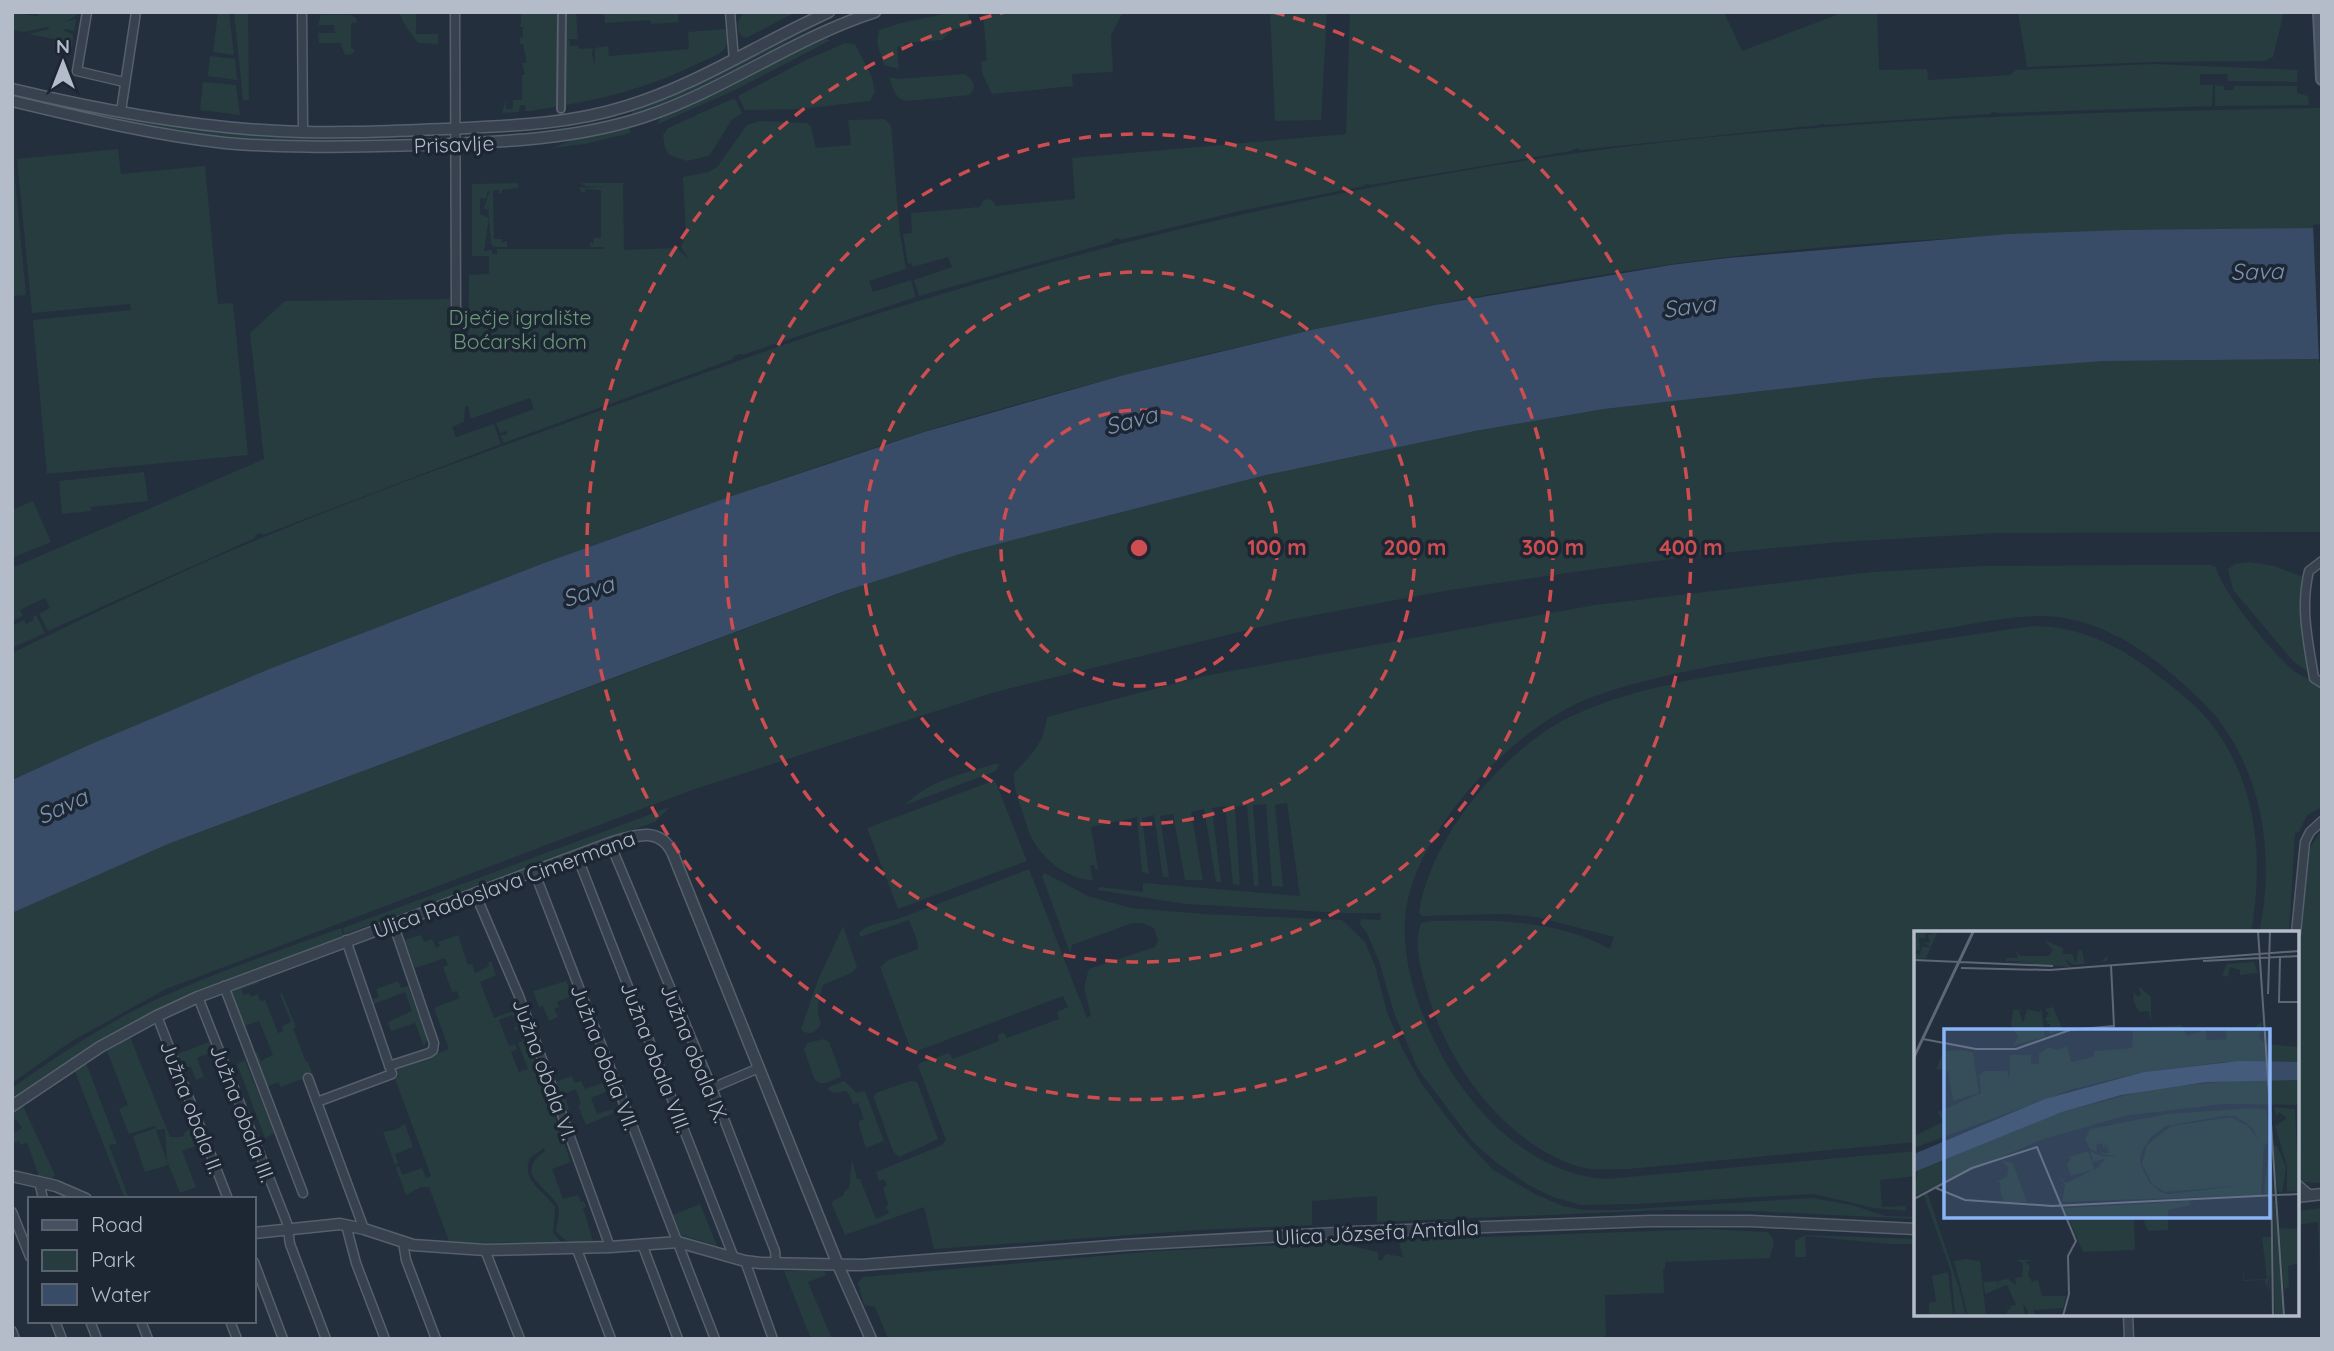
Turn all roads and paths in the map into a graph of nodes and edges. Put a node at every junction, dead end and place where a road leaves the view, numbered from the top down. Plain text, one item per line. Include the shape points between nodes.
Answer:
1 (87, 12) edge
2 (136, 12) edge
3 (302, 12) edge
4 (455, 12) edge
5 (562, 12) edge
6 (730, 12) edge
7 (829, 12) edge
8 (875, 12) edge
9 (2319, 12) edge
10 (858, 15) edge
11 (2321, 59) edge
12 (734, 60) junction
13 (2322, 79) edge
14 (124, 82) junction
15 (12, 89) edge
16 (12, 101) edge
17 (561, 109) dead end
18 (121, 111) junction
19 (455, 128) junction
20 (303, 132) junction
21 (455, 144) junction
22 (456, 321) dead end
23 (2322, 561) edge
24 (2322, 683) edge
25 (2322, 821) edge
26 (610, 843) junction
27 (577, 856) junction
28 (534, 872) junction
29 (475, 893) junction
30 (393, 923) junction
31 (2296, 931) edge
32 (346, 940) junction
33 (224, 986) junction
34 (198, 997) junction
35 (157, 1016) junction
36 (759, 1068) junction
37 (391, 1070) junction
38 (308, 1078) dead end
39 (712, 1088) junction
40 (317, 1102) junction
41 (12, 1106) edge
42 (12, 1176) edge
43 (39, 1181) junction
44 (2299, 1185) edge
45 (303, 1193) dead end
46 (2316, 1195) edge
47 (43, 1197) edge
48 (81, 1197) edge
49 (227, 1197) edge
50 (12, 1212) edge
51 (346, 1225) junction
52 (287, 1229) junction
53 (364, 1229) junction
54 (1914, 1229) edge
55 (256, 1233) edge
56 (403, 1242) junction
57 (678, 1242) junction
58 (642, 1244) junction
59 (576, 1247) junction
60 (610, 1247) junction
61 (485, 1250) junction
62 (28, 1252) edge
63 (734, 1258) junction
64 (745, 1261) junction
65 (776, 1264) junction
66 (838, 1265) junction
67 (256, 1267) edge
68 (2128, 1316) edge
69 (12, 1331) edge
70 (15, 1339) edge
71 (283, 1339) edge
72 (326, 1339) edge
73 (385, 1339) edge
74 (436, 1339) edge
75 (520, 1339) edge
76 (611, 1339) edge
77 (678, 1339) edge
78 (715, 1339) edge
79 (773, 1339) edge
80 (871, 1339) edge
81 (2129, 1339) edge

1 - 14 street via 77,71
2 - 14 street
3 - 20 street
4 - 19 street
5 - 17 street
6 - 12 street
7 - 12 street, Prisavlje
8 - 10 street, Prisavlje
9 - 11 main road
10 - 21 street, Prisavlje via 705,92 636,120 560,137
11 - 13 main road
12 - 19 street, Prisavlje via 677,88 611,111 553,122
14 - 18 street
15 - 18 street, Prisavlje
16 - 21 street, Prisavlje via 125,127 227,143 300,147
18 - 20 street, Prisavlje via 217,126
19 - 20 street, Prisavlje
19 - 21 street
21 - 22 street
23 - 24 street via 2309,572 2304,601 2314,678
25 - 31 street via 2305,842
26 - 27 street, Ulica Radoslava Cimermana
26 - 36 street, Ulica Radoslava Cimermana via 644,834 659,837 670,847
26 - 39 street, Južna obala IX.
27 - 28 street, Ulica Radoslava Cimermana
27 - 63 street, Južna obala VIII.
28 - 29 street, Ulica Radoslava Cimermana
28 - 57 street, Južna obala VII.
29 - 30 street, Ulica Radoslava Cimermana
29 - 60 street, Južna obala VI. via 519,996
30 - 32 street, Ulica Radoslava Cimermana
30 - 37 street via 434,1043 429,1053
32 - 33 street, Ulica Radoslava Cimermana
32 - 37 street
33 - 34 street, Ulica Radoslava Cimermana
33 - 45 street, Južna obala III.
34 - 35 street, Ulica Radoslava Cimermana
34 - 52 street, Južna obala III.
35 - 41 street, Ulica Radoslava Cimermana via 100,1047
35 - 49 street, Južna obala II.
36 - 39 street
36 - 66 street, Ulica Radoslava Cimermana
37 - 40 street
38 - 40 street
39 - 65 street, Južna obala IX. via 775,1251
40 - 53 street
42 - 43 street
43 - 47 street
43 - 48 street
44 - 46 street
50 - 62 street
51 - 52 street, Ulica Józsefa Antalla
51 - 53 street, Ulica Józsefa Antalla
51 - 73 street
52 - 55 street, Ulica Józsefa Antalla
52 - 72 street, Južna obala III.
53 - 56 street, Ulica Józsefa Antalla
54 - 66 street, Ulica Józsefa Antalla via 1650,1221 1340,1233
56 - 61 street, Ulica Józsefa Antalla
56 - 74 street
57 - 58 street, Ulica Józsefa Antalla
57 - 63 street, Ulica Józsefa Antalla
57 - 78 street, Južna obala VII.
58 - 60 street, Ulica Józsefa Antalla
58 - 77 street
59 - 60 street, Ulica Józsefa Antalla
59 - 61 street, Ulica Józsefa Antalla
59 - 76 street
61 - 75 street
63 - 64 street, Ulica Józsefa Antalla
64 - 65 street, Ulica Józsefa Antalla
64 - 79 street
65 - 66 street, Ulica Józsefa Antalla
66 - 80 street, Ulica Radoslava Cimermana
67 - 71 street
68 - 81 street
69 - 70 street

